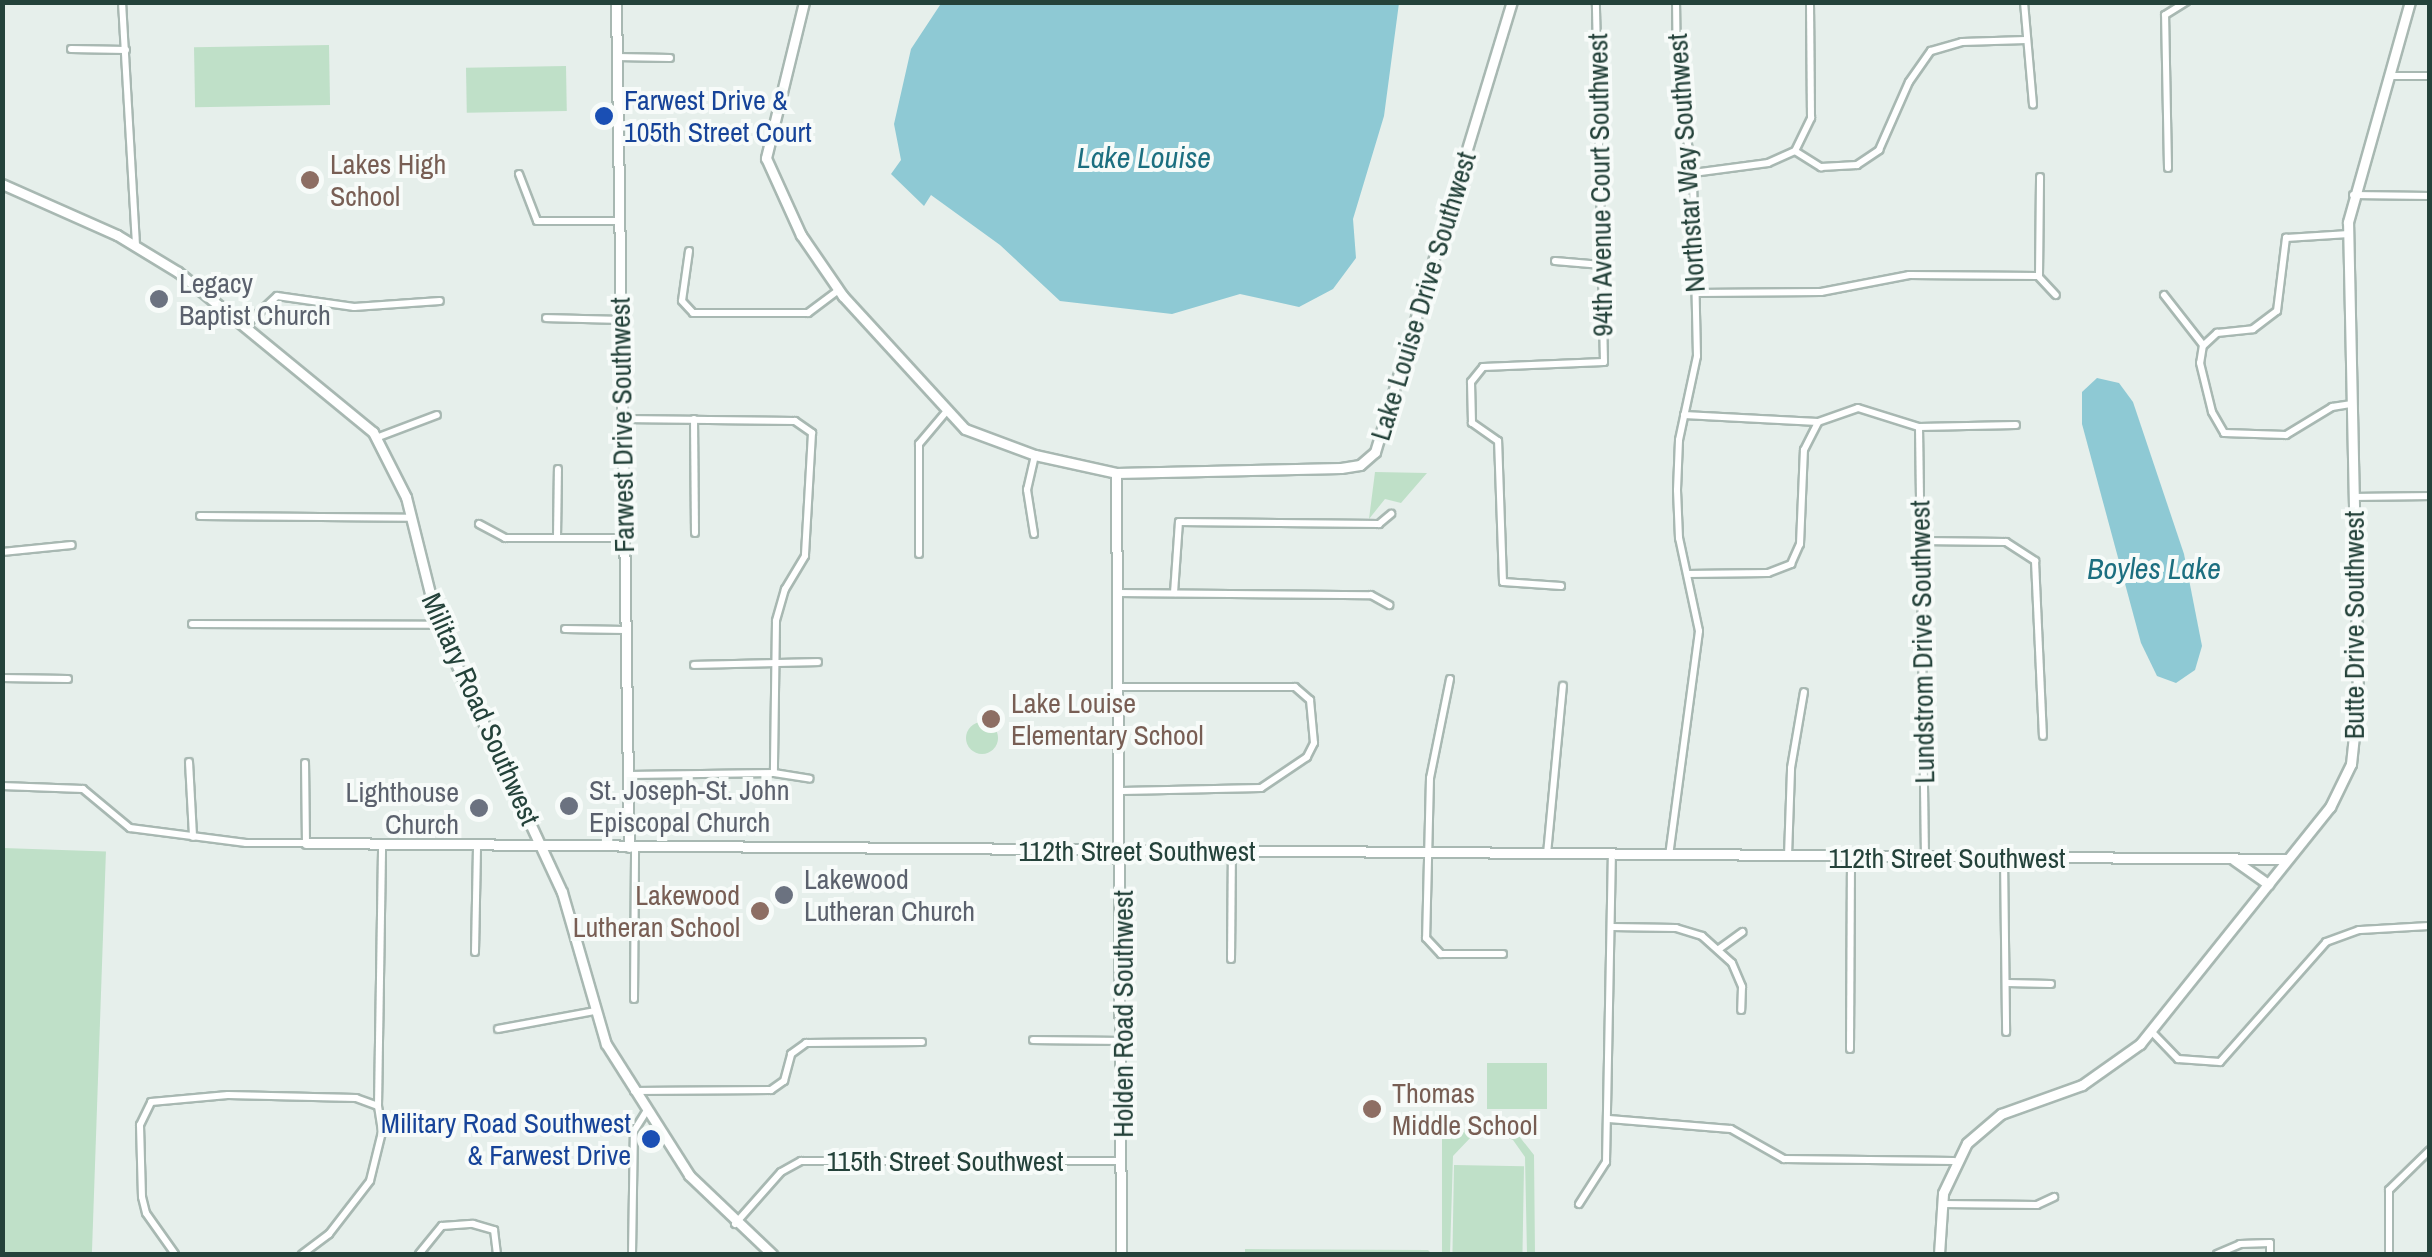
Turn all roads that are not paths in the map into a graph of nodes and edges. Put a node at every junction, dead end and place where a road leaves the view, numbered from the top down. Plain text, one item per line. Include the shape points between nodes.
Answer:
1 (122, 2) edge
2 (616, 2) edge
3 (804, 2) edge
4 (1512, 2) edge
5 (1596, 2) edge
6 (1676, 2) edge
7 (1810, 2) edge
8 (2024, 2) edge
9 (2186, 2) edge
10 (2410, 2) edge
11 (2026, 40) junction
12 (71, 49) dead end
13 (126, 50) junction
14 (617, 57) junction
15 (670, 58) dead end
16 (2388, 76) junction
17 (2430, 76) edge
18 (2032, 105) dead end
19 (1795, 151) junction
20 (2168, 168) dead end
21 (1693, 173) junction
22 (520, 174) dead end
23 (2040, 178) dead end
24 (2, 184) edge
25 (2352, 195) junction
26 (2430, 196) edge
27 (618, 222) junction
28 (2349, 234) junction
29 (136, 245) junction
30 (689, 250) dead end
31 (1555, 261) dead end
32 (1602, 264) junction
33 (2038, 276) junction
34 (839, 290) junction
35 (1696, 293) junction
36 (2164, 295) dead end
37 (2056, 296) dead end
38 (440, 301) dead end
39 (546, 318) dead end
40 (620, 320) junction
41 (247, 324) junction
42 (2204, 345) junction
43 (2352, 404) junction
44 (946, 412) junction
45 (1684, 415) junction
46 (437, 416) dead end
47 (622, 419) junction
48 (694, 419) junction
49 (1818, 422) junction
50 (2016, 425) dead end
51 (1919, 427) junction
52 (376, 438) junction
53 (1035, 454) junction
54 (558, 469) dead end
55 (1116, 473) junction
56 (2430, 496) edge
57 (2353, 497) junction
58 (1391, 514) dead end
59 (200, 516) dead end
60 (412, 518) junction
61 (479, 524) dead end
62 (696, 532) dead end
63 (1034, 534) dead end
64 (557, 537) junction
65 (624, 538) junction
66 (1920, 541) junction
67 (72, 545) dead end
68 (2, 552) edge
69 (919, 554) dead end
70 (1686, 574) junction
71 (1560, 586) dead end
72 (1174, 592) junction
73 (1118, 593) junction
74 (1388, 606) dead end
75 (192, 624) dead end
76 (438, 625) junction
77 (565, 630) dead end
78 (627, 630) junction
79 (818, 662) dead end
80 (778, 664) junction
81 (694, 665) dead end
82 (2, 678) edge
83 (68, 679) dead end
84 (1450, 679) dead end
85 (1563, 686) dead end
86 (1120, 687) junction
87 (1804, 692) dead end
88 (2042, 736) dead end
89 (189, 762) dead end
90 (306, 763) dead end
91 (774, 773) junction
92 (629, 775) junction
93 (810, 780) dead end
94 (2, 786) edge
95 (1122, 791) junction
96 (193, 837) junction
97 (306, 843) junction
98 (382, 844) junction
99 (478, 846) junction
100 (541, 846) junction
101 (632, 847) junction
102 (1124, 852) junction
103 (1232, 852) junction
104 (1426, 854) junction
105 (1547, 855) junction
106 (1612, 855) junction
107 (1668, 856) junction
108 (1788, 856) junction
109 (1851, 858) junction
110 (1925, 858) junction
111 (2004, 858) junction
112 (2231, 859) junction
113 (2287, 859) junction
114 (2268, 884) junction
115 (1612, 926) junction
116 (2430, 926) edge
117 (1742, 932) dead end
118 (1720, 949) junction
119 (474, 952) dead end
120 (1503, 954) dead end
121 (1232, 959) dead end
122 (2006, 983) junction
123 (2050, 984) dead end
124 (634, 998) dead end
125 (1741, 1010) dead end
126 (595, 1012) junction
127 (498, 1029) dead end
128 (2152, 1030) junction
129 (2006, 1032) dead end
130 (1033, 1040) dead end
131 (1122, 1041) junction
132 (922, 1042) dead end
133 (1850, 1049) dead end
134 (634, 1091) junction
135 (378, 1106) junction
136 (646, 1112) junction
137 (1609, 1119) junction
138 (2430, 1150) edge
139 (1122, 1161) junction
140 (1954, 1162) junction
141 (2054, 1197) dead end
142 (1579, 1204) dead end
143 (1941, 1204) junction
144 (735, 1224) junction
145 (175, 1254) edge
146 (302, 1254) edge
147 (420, 1254) edge
148 (498, 1254) edge
149 (632, 1254) edge
150 (772, 1254) edge
151 (1122, 1254) edge
152 (1939, 1254) edge
153 (2217, 1254) edge
154 (2270, 1254) edge
155 (2389, 1254) edge

1 - 13 street
2 - 14 street, Farwest Drive Southwest
3 - 34 street, Lake Louise Drive Southwest via 766,158 783,203
4 - 55 street, Lake Louise Drive Southwest via 1375,452 1341,468
5 - 32 street, 94th Avenue Court Southwest
6 - 21 street, Northstar Way Southwest via 1677,81
7 - 19 street via 1810,118
8 - 11 street
9 - 20 street via 2165,15
10 - 16 street, Butte Drive Southwest
11 - 18 street
11 - 19 street via 1952,43 1926,56 1879,150 1857,165 1821,168
12 - 13 street
13 - 29 street
14 - 15 street
14 - 27 street, Farwest Drive Southwest
16 - 17 street
16 - 25 street, Butte Drive Southwest
19 - 21 street via 1768,163
21 - 35 street, Northstar Way Southwest
22 - 27 street via 538,222
23 - 33 street
24 - 29 street, Military Road Southwest
25 - 26 street
25 - 28 street, Butte Drive Southwest
27 - 40 street, Farwest Drive Southwest
28 - 42 street via 2286,238 2277,311 2254,329 2218,333
28 - 43 street, Butte Drive Southwest
29 - 41 street, Military Road Southwest
30 - 34 street via 682,262 685,308 698,314 804,314
31 - 32 street
32 - 71 street, 94th Avenue Court Southwest via 1602,366 1478,368 1471,415 1474,426 1498,441 1506,585
33 - 35 street via 1909,275 1821,292
33 - 37 street
34 - 44 street, Lake Louise Drive Southwest
35 - 45 street, Northstar Way Southwest via 1697,366
36 - 42 street
38 - 41 street via 354,306 278,296
39 - 40 street
40 - 47 street, Farwest Drive Southwest
41 - 52 street, Military Road Southwest
42 - 43 street via 2200,362 2217,424 2241,435 2295,433 2332,407
43 - 57 street, Butte Drive Southwest
44 - 53 street, Lake Louise Drive Southwest via 975,435
44 - 69 street via 920,444
45 - 49 street
45 - 70 street, Northstar Way Southwest via 1677,490
46 - 52 street
47 - 48 street
47 - 65 street, Farwest Drive Southwest
48 - 62 street
48 - 80 street via 808,426 813,440 806,556 778,612
49 - 51 street via 1858,408
49 - 70 street via 1804,450 1799,551 1785,568
50 - 51 street
51 - 66 street, Lundstrom Drive Southwest
52 - 60 street, Military Road Southwest
53 - 55 street, Lake Louise Drive Southwest
53 - 63 street via 1027,490
54 - 64 street
55 - 73 street, Holden Road Southwest
56 - 57 street
57 - 113 street, Butte Drive Southwest via 2356,742 2330,807
58 - 72 street via 1380,524 1176,526
59 - 60 street
60 - 76 street, Military Road Southwest
61 - 64 street via 505,538
64 - 65 street
65 - 78 street, Farwest Drive Southwest
66 - 88 street via 2006,542 2035,560
66 - 110 street, Lundstrom Drive Southwest
67 - 68 street
70 - 107 street, Northstar Way Southwest via 1699,642
72 - 73 street
72 - 74 street via 1371,595
73 - 86 street, Holden Road Southwest
75 - 76 street
76 - 100 street, Military Road Southwest
77 - 78 street
78 - 92 street, Farwest Drive Southwest
79 - 80 street
80 - 81 street
80 - 91 street
82 - 83 street
84 - 104 street via 1432,756
85 - 105 street
86 - 95 street, Holden Road Southwest
86 - 95 street via 1306,691 1310,753 1261,788
87 - 108 street via 1791,768
89 - 96 street
90 - 97 street
91 - 92 street
91 - 93 street
92 - 101 street, Farwest Drive Southwest
94 - 96 street, 112th Street Southwest via 82,789 123,826
95 - 102 street, Holden Road Southwest
96 - 97 street, 112th Street Southwest
97 - 98 street, 112th Street Southwest
98 - 99 street, 112th Street Southwest
98 - 135 street
99 - 100 street, 112th Street Southwest
99 - 119 street
100 - 101 street, 112th Street Southwest
100 - 126 street, Military Road Southwest via 562,892
101 - 102 street, 112th Street Southwest
101 - 124 street, Farwest Drive Southwest
102 - 103 street, 112th Street Southwest
102 - 131 street, Holden Road Southwest
103 - 104 street, 112th Street Southwest
103 - 121 street
104 - 105 street, 112th Street Southwest
104 - 120 street via 1428,944 1441,954
105 - 106 street, 112th Street Southwest
106 - 107 street, 112th Street Southwest
106 - 115 street
107 - 108 street, 112th Street Southwest
108 - 109 street, 112th Street Southwest
109 - 110 street, 112th Street Southwest
109 - 133 street
110 - 111 street, 112th Street Southwest
111 - 112 street, 112th Street Southwest
111 - 122 street
112 - 113 street, 112th Street Southwest
112 - 114 street
113 - 114 street, Butte Drive Southwest
114 - 128 street, Butte Drive Southwest
115 - 118 street via 1676,928
115 - 137 street
116 - 128 street via 2359,930 2326,942 2220,1062 2178,1059
117 - 118 street
118 - 125 street via 1742,986
122 - 123 street
122 - 129 street
126 - 127 street
126 - 134 street, Military Road Southwest
128 - 140 street, Butte Drive Southwest via 2097,1077 1990,1121
130 - 131 street
131 - 139 street, Holden Road Southwest
132 - 134 street via 806,1043 791,1054 784,1081 771,1090
134 - 136 street, Military Road Southwest
135 - 145 street via 356,1098 151,1102 140,1125 142,1196
135 - 146 street via 382,1132 370,1180 329,1234
136 - 144 street, Military Road Southwest via 688,1175
136 - 149 street via 634,1131
137 - 140 street via 1731,1129 1784,1159
137 - 142 street via 1604,1174
138 - 155 street via 2389,1190
139 - 144 street, 115th Street Southwest via 806,1160 781,1172
139 - 151 street, Holden Road Southwest
140 - 143 street, Butte Drive Southwest
141 - 143 street via 2037,1205
143 - 152 street, Butte Drive Southwest
144 - 150 street, Military Road Southwest
147 - 148 street via 436,1231 473,1224 494,1230
153 - 154 street via 2240,1244 2270,1243

